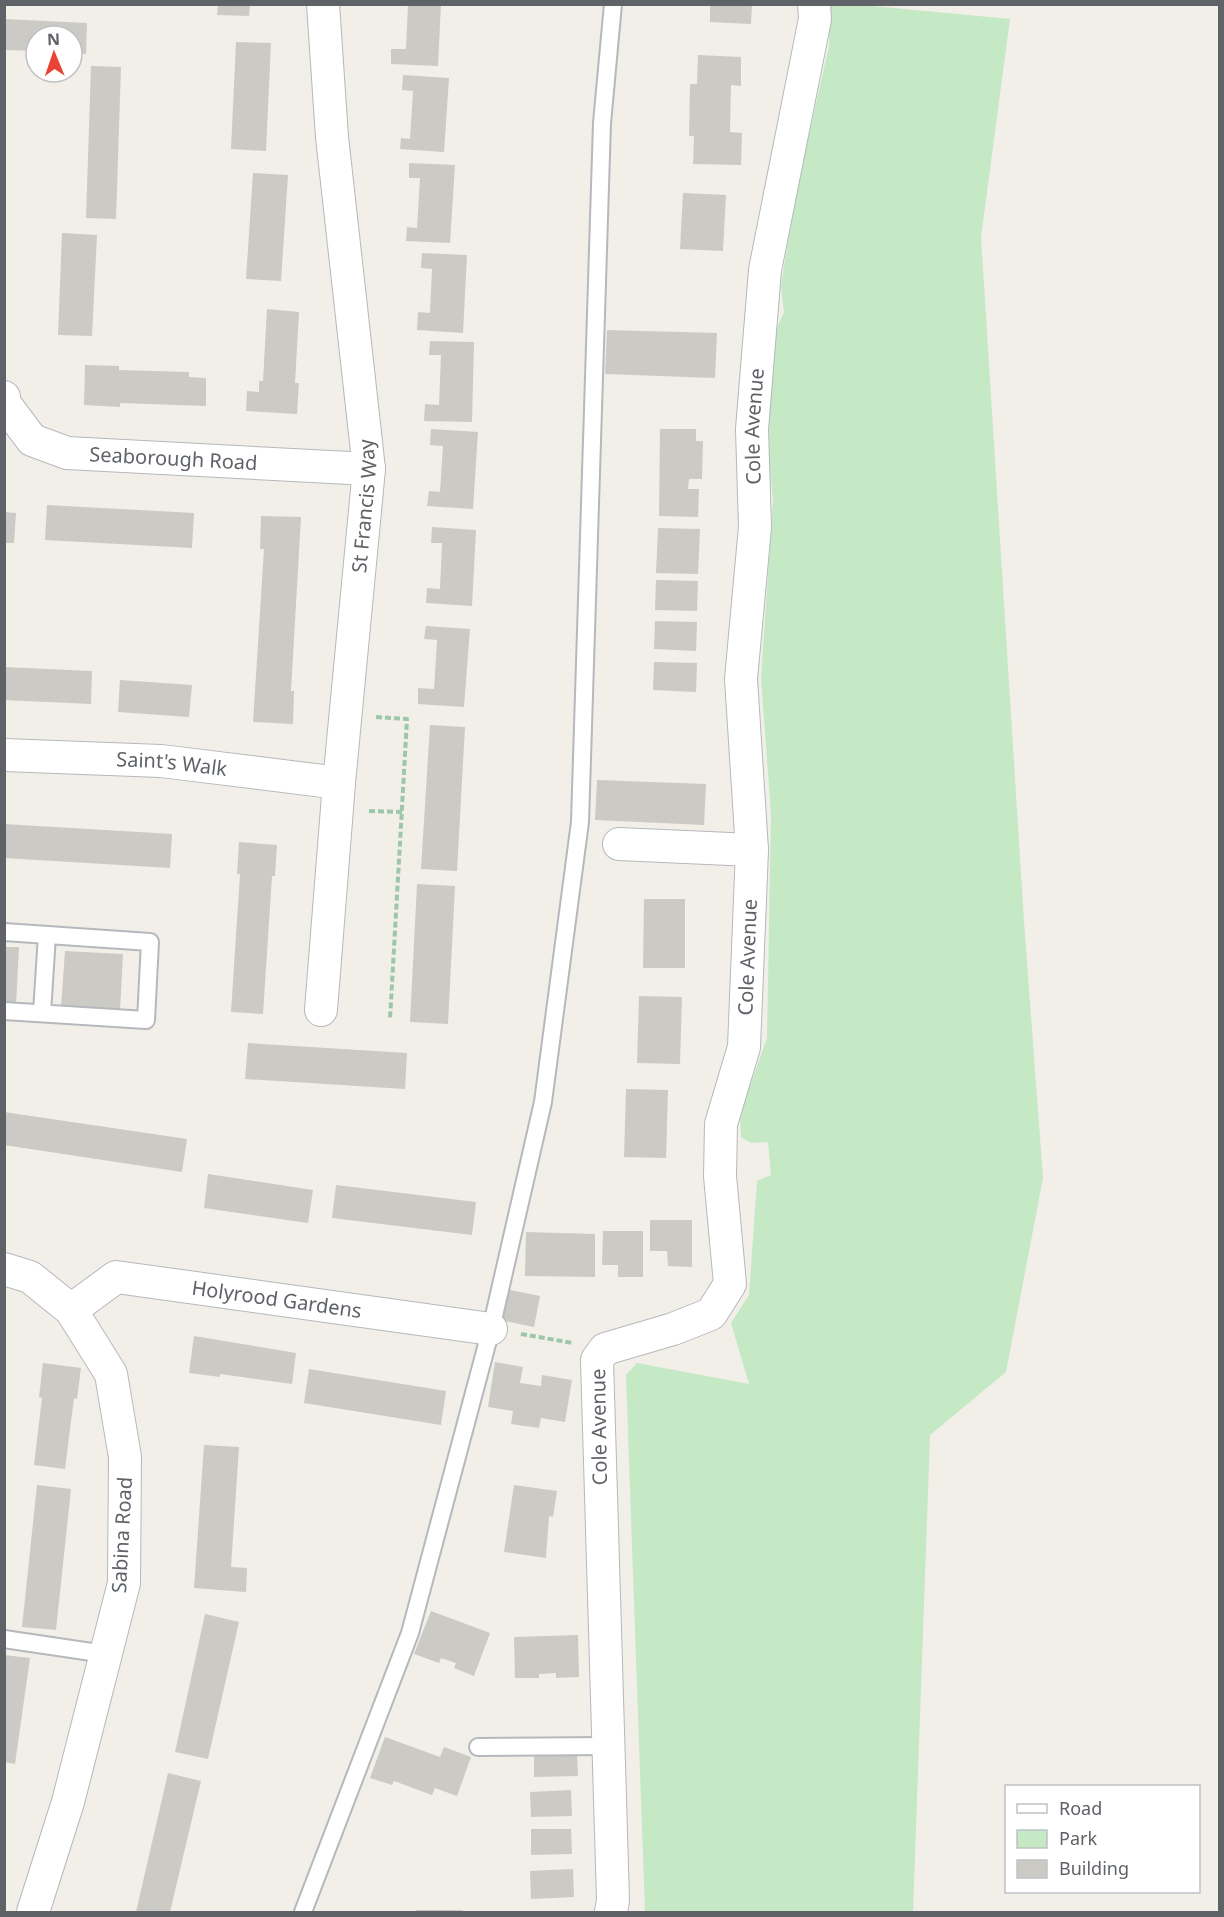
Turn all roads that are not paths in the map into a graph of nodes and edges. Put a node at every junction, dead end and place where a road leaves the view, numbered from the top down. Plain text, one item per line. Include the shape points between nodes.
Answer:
1 (323, 4) edge
2 (613, 4) edge
3 (814, 4) edge
4 (4, 398) edge
5 (369, 470) junction
6 (4, 755) edge
7 (339, 783) junction
8 (619, 844) dead end
9 (752, 850) junction
10 (4, 932) edge
11 (46, 935) junction
12 (321, 1010) dead end
13 (4, 1011) edge
14 (42, 1013) junction
15 (4, 1269) edge
16 (71, 1310) junction
17 (490, 1329) junction
18 (4, 1639) edge
19 (105, 1654) junction
20 (608, 1746) junction
21 (478, 1747) dead end
22 (33, 1912) edge
23 (303, 1912) edge
24 (611, 1912) edge

1 - 5 street, St Francis Way via 332,137
2 - 17 lane via 602,123 580,822 543,1102
3 - 9 street, Cole Avenue via 815,19 765,270 752,429 754,527 741,679
4 - 5 street, Seaborough Road via 32,440 67,453
5 - 7 street, St Francis Way
6 - 7 street, Saint's Walk via 161,761
7 - 12 street, St Francis Way
8 - 9 street
9 - 20 street, Cole Avenue via 744,1047 721,1124 720,1176 730,1284 711,1314 605,1349 597,1360
10 - 11 lane
11 - 14 lane
11 - 14 lane via 150,942 146,1020
13 - 14 lane
15 - 16 street, Sabina Road via 30,1277
16 - 17 street, Holyrood Gardens via 116,1277
16 - 19 street, Sabina Road via 111,1374 125,1457 124,1582
17 - 23 lane via 410,1634
18 - 19 lane
19 - 22 street, Sabina Road via 68,1802
20 - 21 lane
20 - 24 street, Cole Avenue

